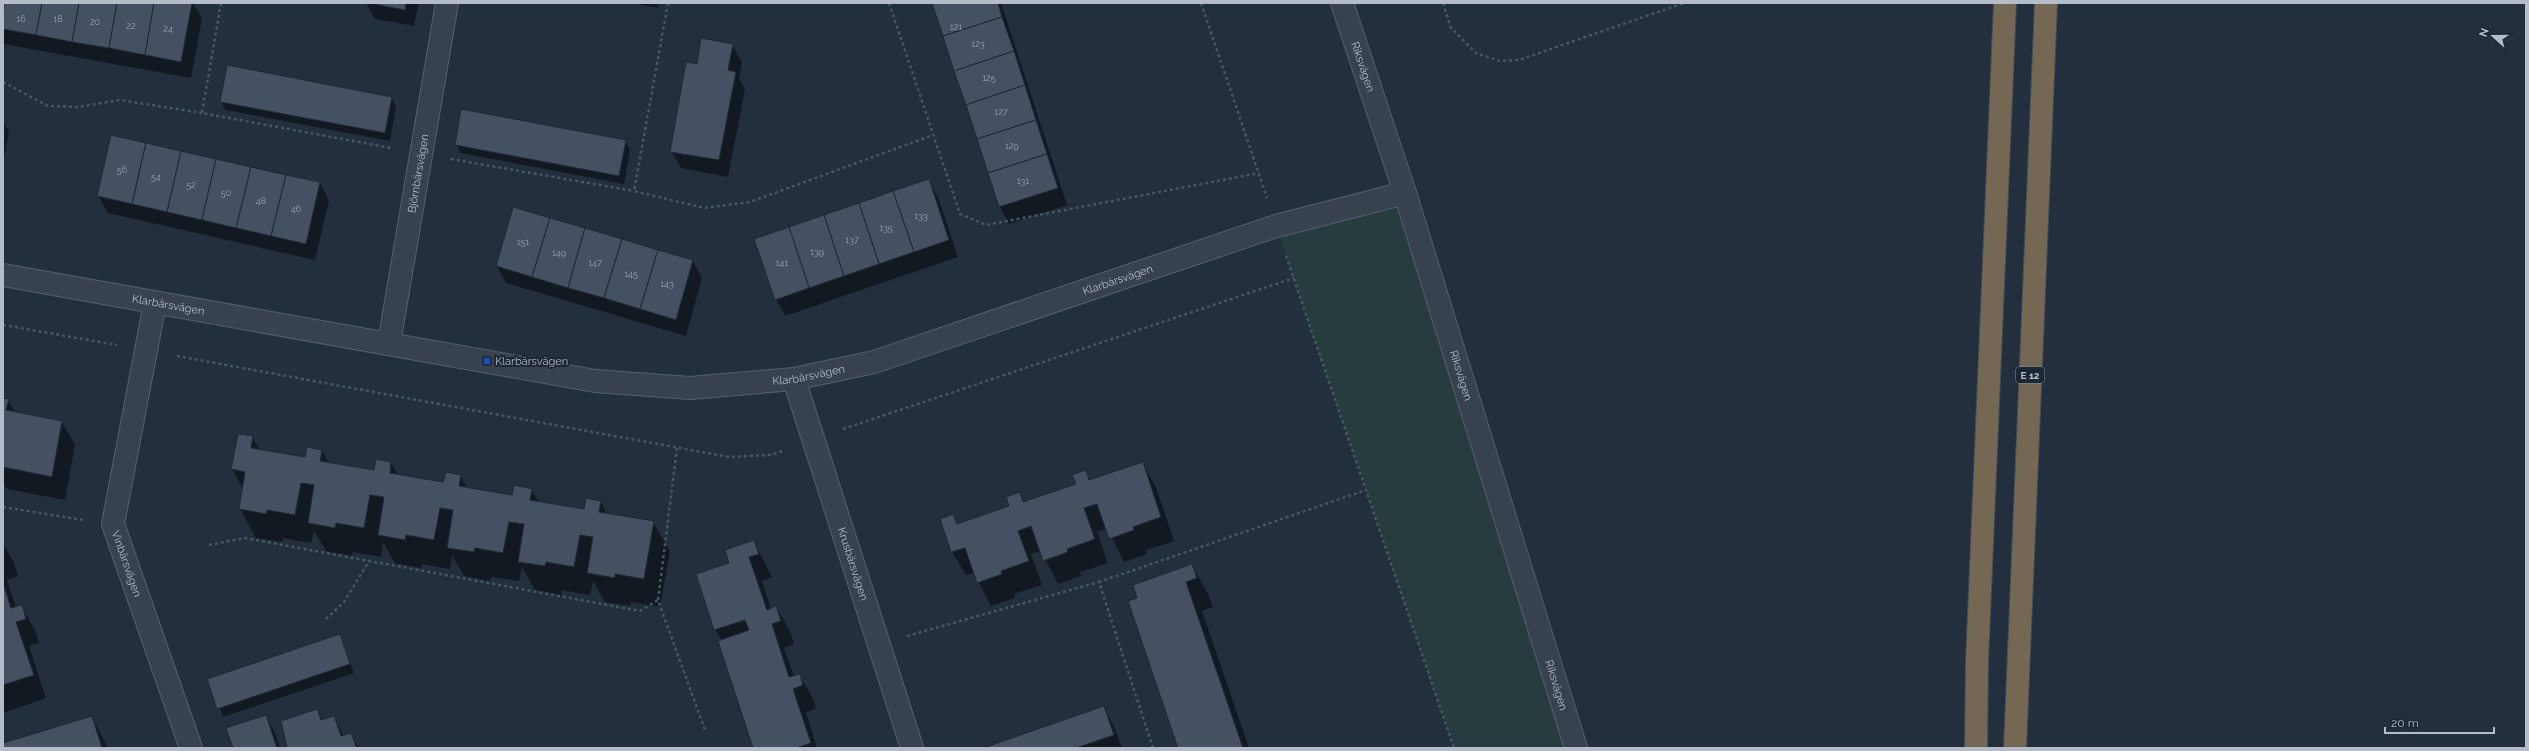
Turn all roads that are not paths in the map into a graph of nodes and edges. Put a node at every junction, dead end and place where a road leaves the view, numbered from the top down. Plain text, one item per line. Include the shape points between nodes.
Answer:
1 (447, 3) edge
2 (1342, 3) edge
3 (2005, 3) edge
4 (2046, 3) edge
5 (1405, 194) junction
6 (3, 275) edge
7 (155, 303) junction
8 (388, 343) junction
9 (794, 379) junction
10 (191, 748) edge
11 (912, 748) edge
12 (1576, 748) edge
13 (1976, 748) edge
14 (2015, 748) edge

1 - 8 street, Björnbärsvägen
2 - 5 street, Riksvägen
3 - 13 highway via 1977,653
4 - 14 highway, E 12
5 - 9 street, Klarbärsvägen via 1276,226 874,362
5 - 12 street, Riksvägen
6 - 7 street, Klarbärsvägen
7 - 8 street, Klarbärsvägen
7 - 10 street, Vinbärsvägen via 113,524
8 - 9 street, Klarbärsvägen via 595,381 690,388
9 - 11 street, Krusbärsvägen

